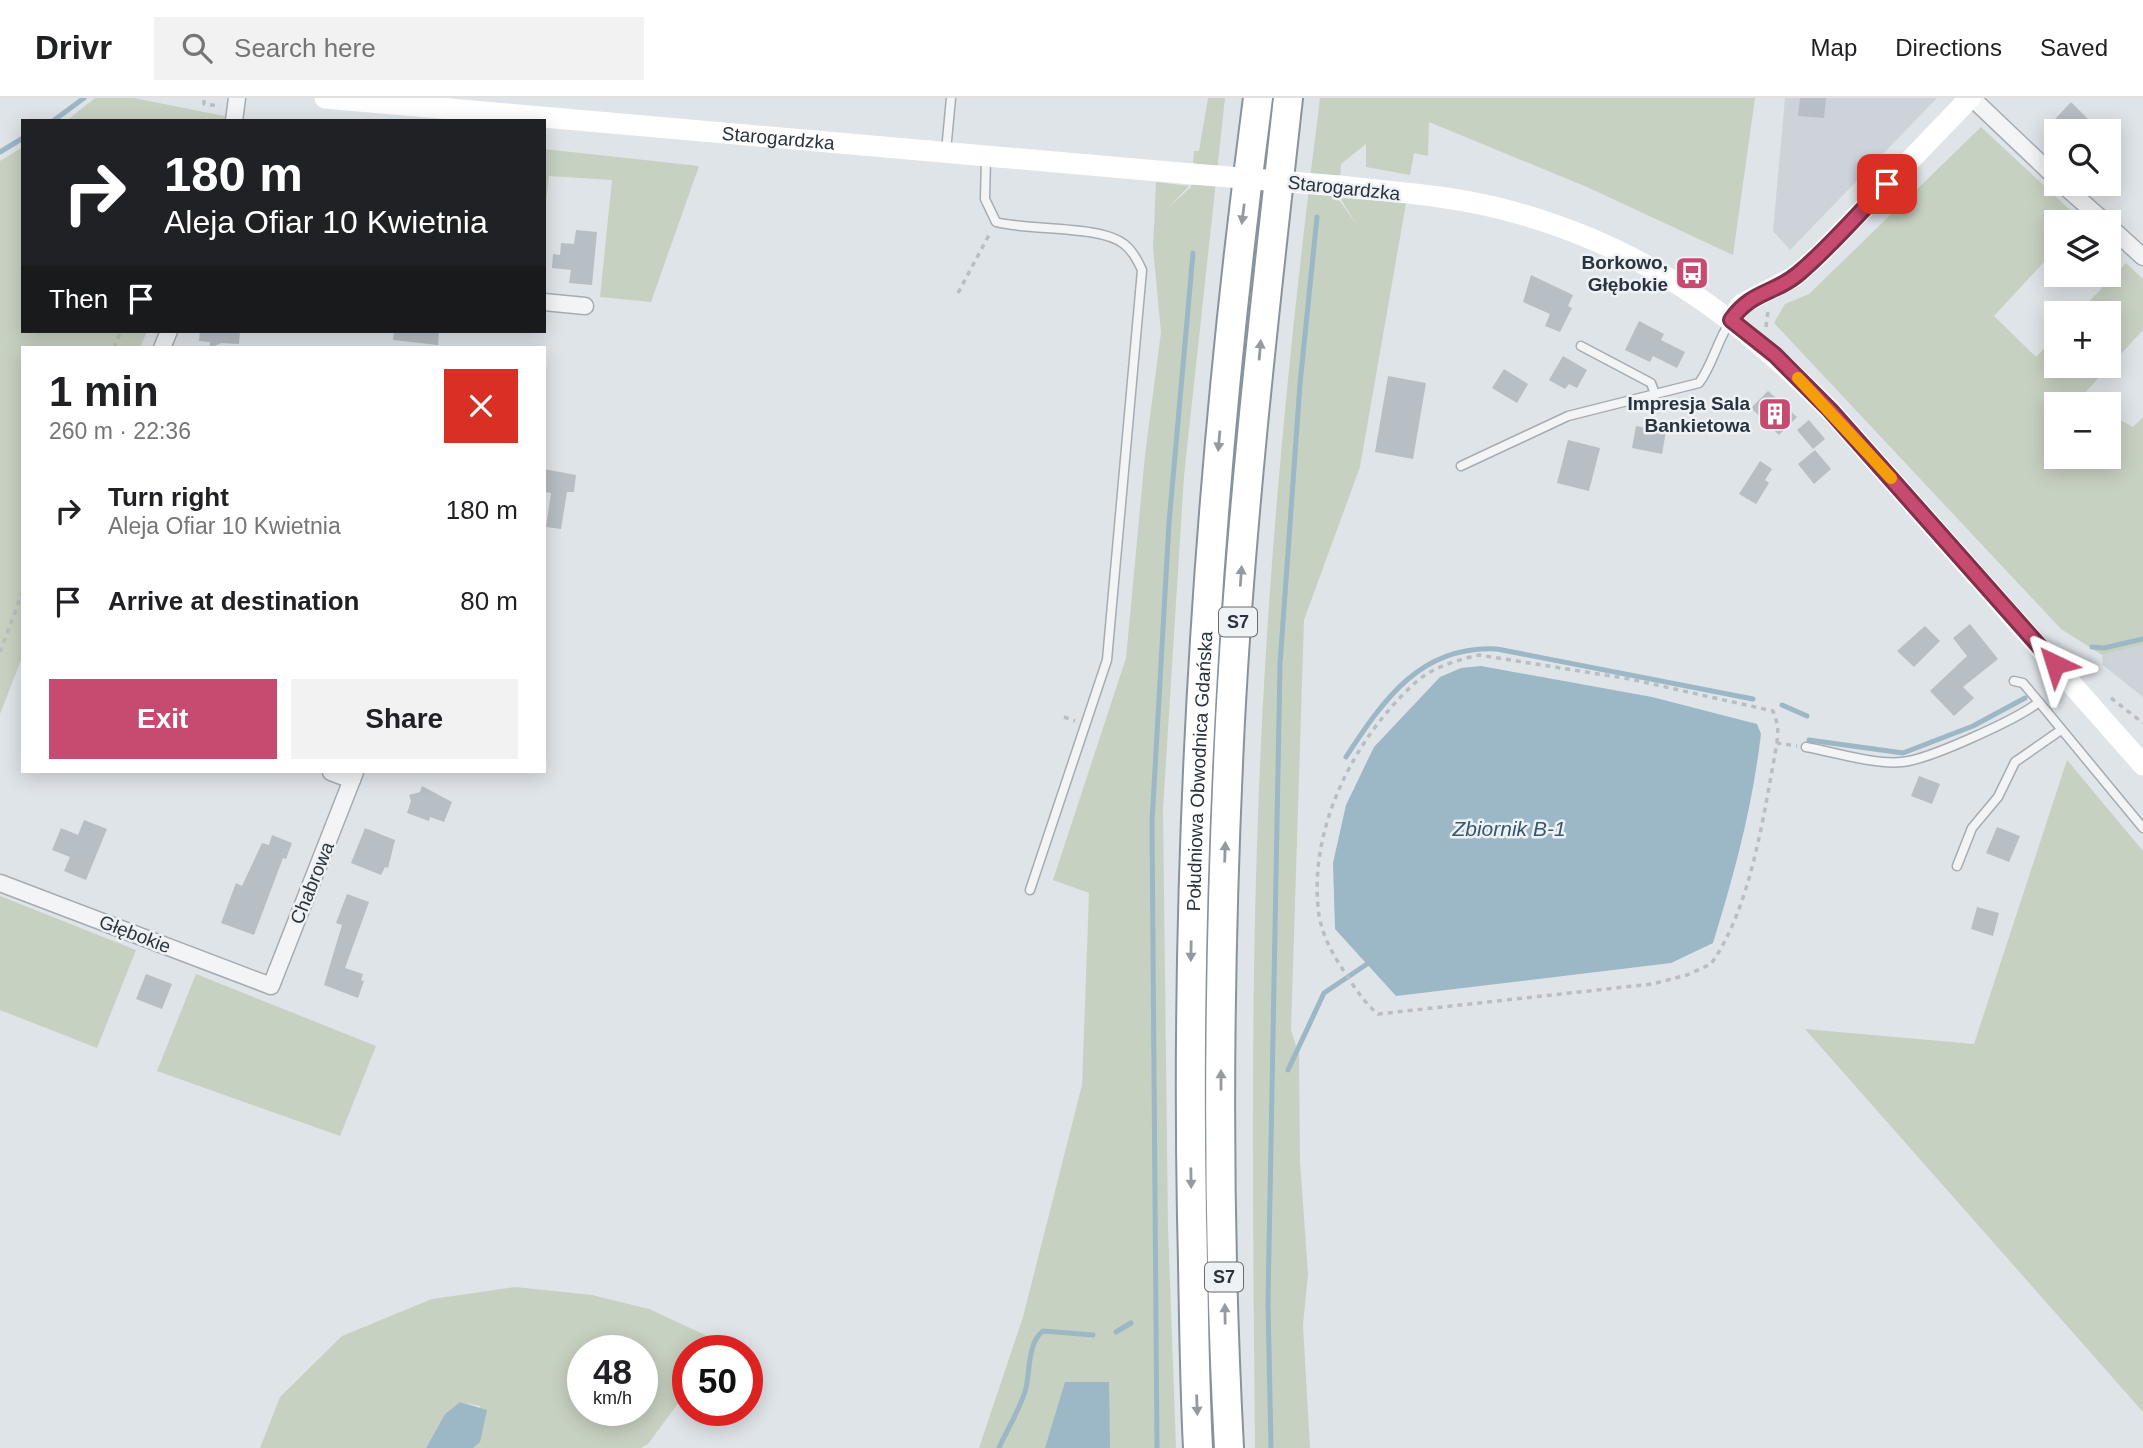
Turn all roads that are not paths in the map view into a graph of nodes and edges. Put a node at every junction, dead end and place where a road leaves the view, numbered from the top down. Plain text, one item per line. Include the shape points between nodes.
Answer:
1 (237, 98) edge
2 (325, 98) edge
3 (951, 98) edge
4 (1258, 98) edge
5 (1288, 98) edge
6 (1971, 98) edge
7 (234, 119) edge
8 (946, 151) junction
9 (986, 155) junction
10 (2044, 167) edge
11 (2076, 196) edge
12 (2091, 210) edge
13 (2121, 237) edge
14 (2143, 257) edge
15 (546, 302) edge
16 (585, 306) dead end
17 (1731, 320) junction
18 (1581, 346) dead end
19 (1655, 394) junction
20 (1461, 466) dead end
21 (2014, 681) dead end
22 (2039, 702) junction
23 (2061, 730) junction
24 (1806, 747) road end
25 (2143, 765) edge
26 (337, 773) edge
27 (354, 776) edge
28 (2143, 828) edge
29 (1957, 866) dead end
30 (0, 883) edge
31 (1030, 890) dead end
32 (271, 986) joint
33 (1198, 1448) edge
34 (1229, 1448) edge

1 - 7 street
2 - 8 main road, Starogardzka
3 - 8 lane
4 -> 33 highway, Południowa Obwodnica Gdańska / S7 via 1223,403 1196,796 1190,1074
34 -> 5 highway, Południowa Obwodnica Gdańska / S7 via 1221,1136 1222,931 1230,732 1250,466
6 - 10 street
6 - 17 main road via 1819,255 1794,277 1742,304
8 - 9 main road, Starogardzka
9 - 17 main road, Starogardzka, bridge via 1452,199 1541,220 1598,242 1655,270
9 - 31 lane via 985,199 996,222 1111,236 1125,244 1142,270 1107,660
11 - 12 street
13 - 14 street
15 - 16 street
17 - 19 lane via 1699,383
17 - 25 main road, Starogardzka via 1775,355 1830,410
18 - 19 lane via 1651,383
19 - 20 lane via 1568,416
21 - 22 lane via 2023,682
22 - 23 lane
22 - 24 lane via 2027,712 1907,762
23 - 28 lane
23 - 29 lane via 2015,762 1998,797 1972,828
26 - 27 street, Chabrowa
27 - 32 street, Chabrowa
30 - 32 street, Głębokie

